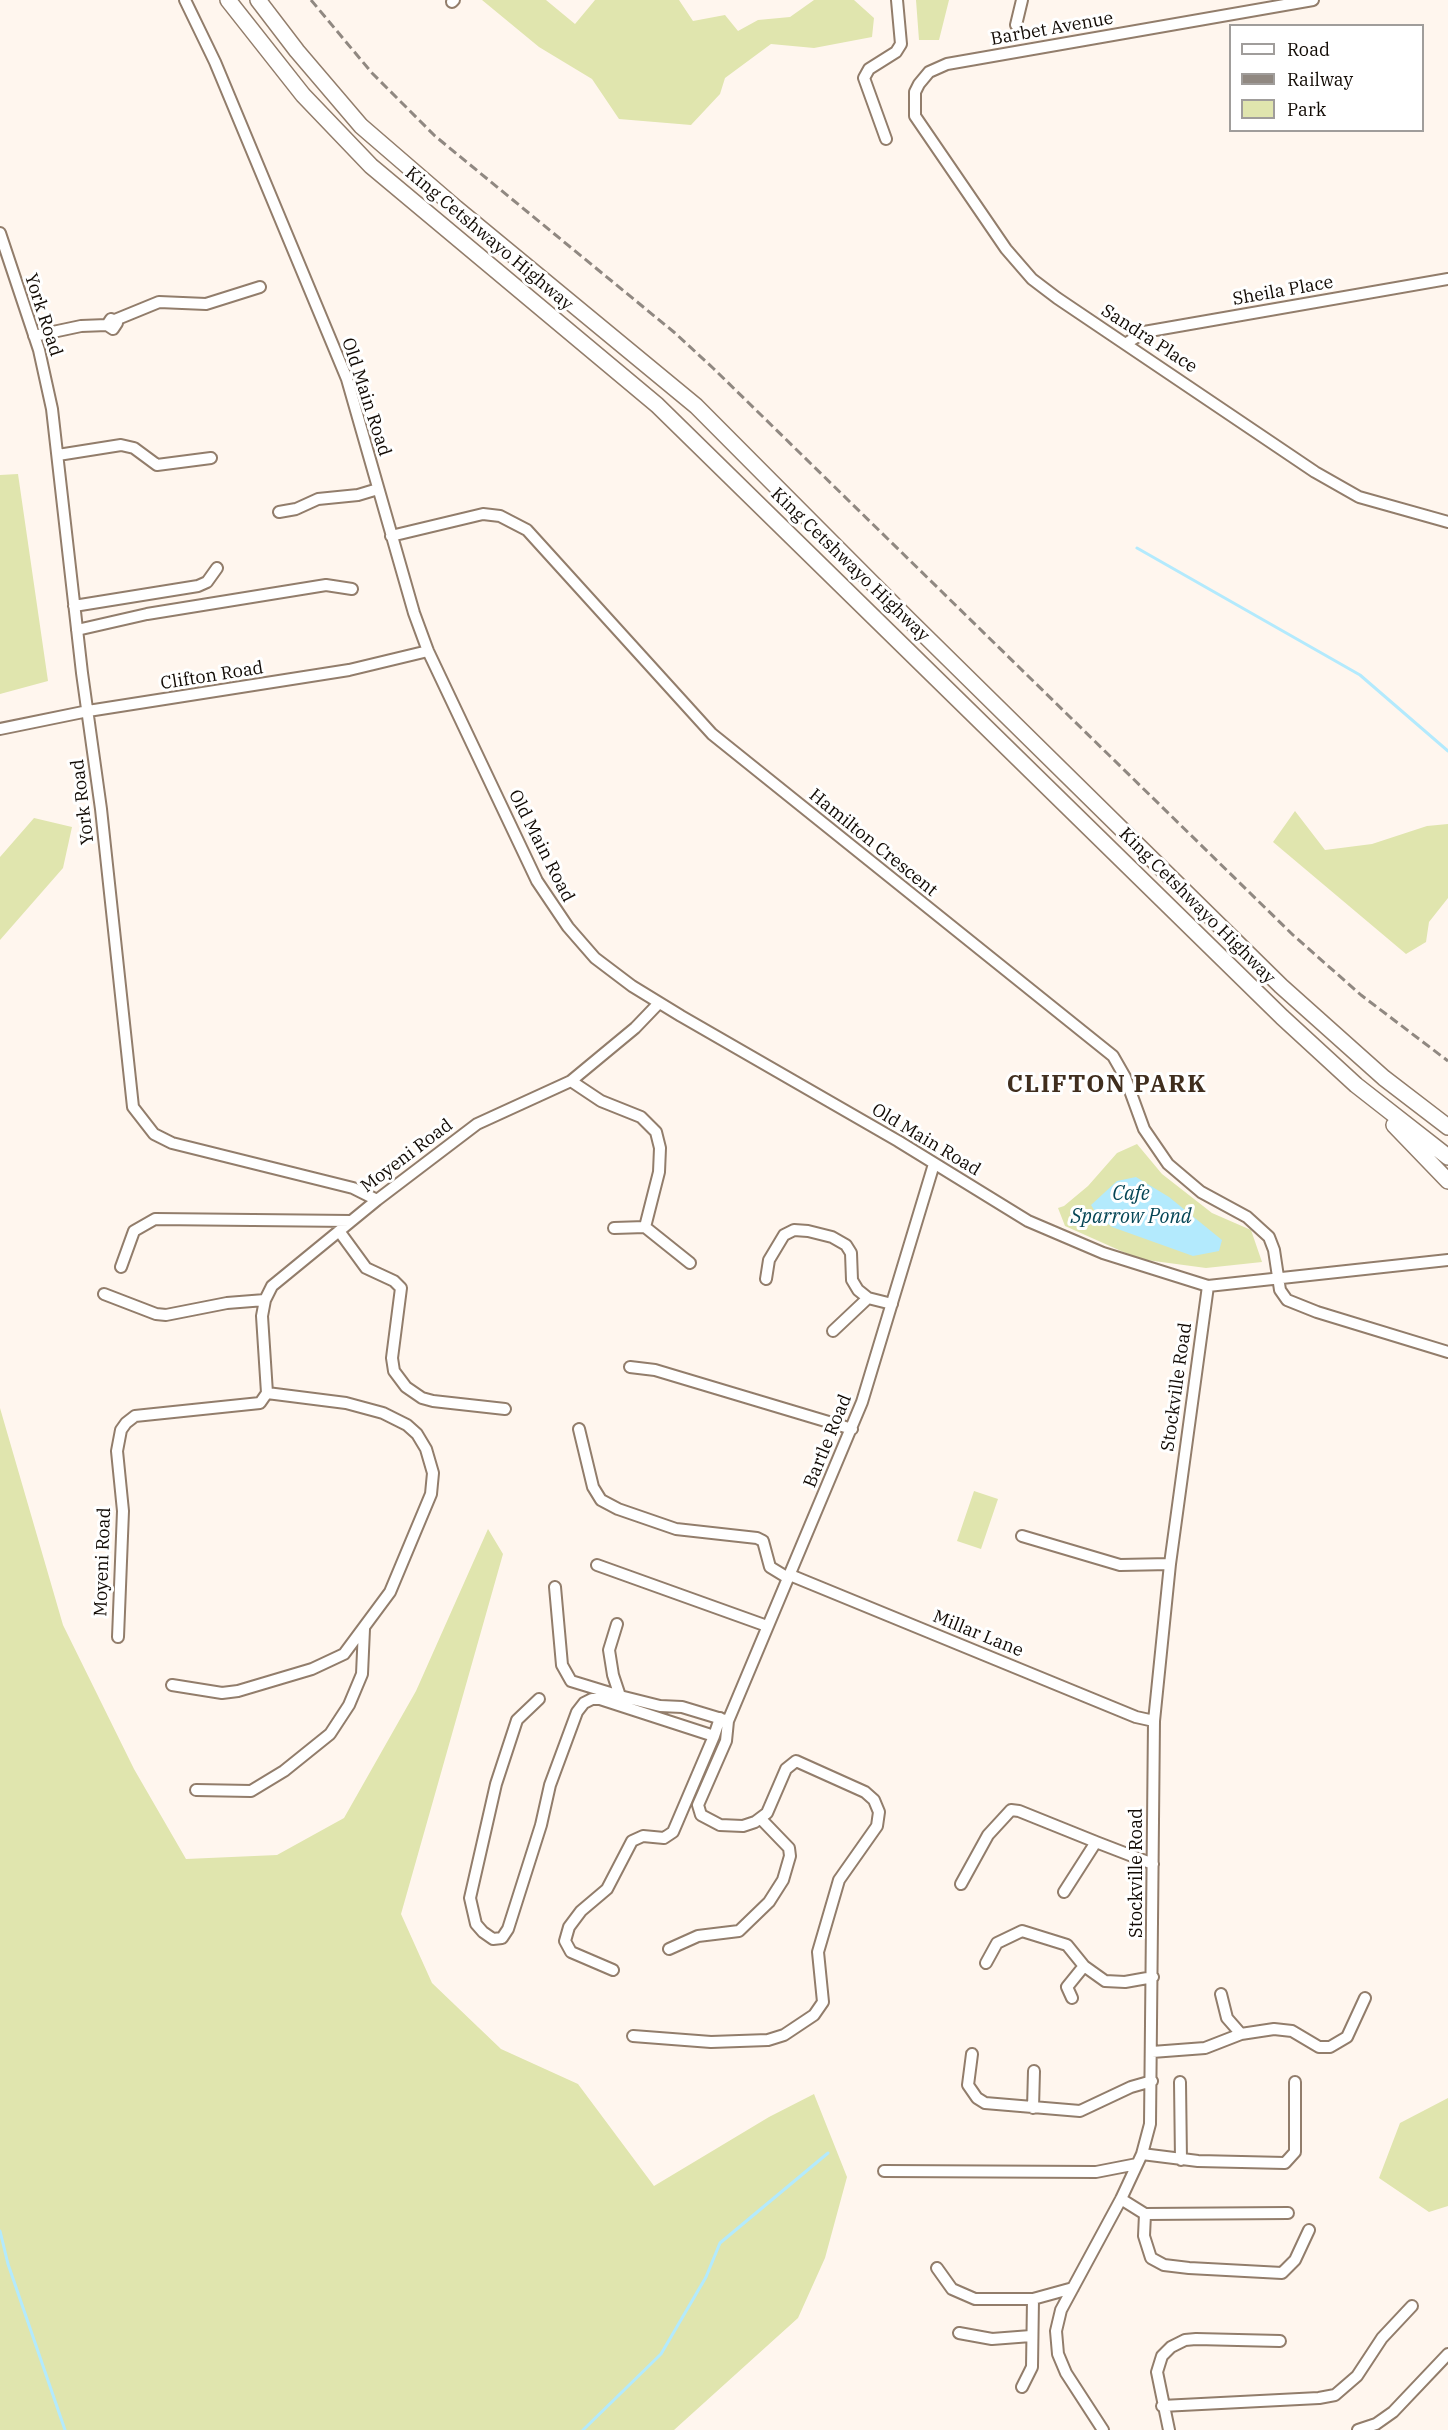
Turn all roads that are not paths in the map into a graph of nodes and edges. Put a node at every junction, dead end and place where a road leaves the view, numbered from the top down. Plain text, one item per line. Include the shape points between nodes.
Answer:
1 (184, 0) edge
2 (258, 0) edge
3 (897, 0) edge
4 (1022, 0) edge
5 (1313, 0) edge
6 (229, 3) edge
7 (1016, 25) dead end
8 (915, 92) joint
9 (886, 139) dead end
10 (0, 233) edge
11 (1448, 279) edge
12 (260, 287) dead end
13 (34, 336) junction
14 (1127, 343) junction
15 (58, 455) junction
16 (210, 458) dead end
17 (378, 489) junction
18 (279, 512) dead end
19 (1448, 522) edge
20 (391, 536) junction
21 (217, 568) dead end
22 (352, 589) dead end
23 (74, 606) junction
24 (77, 630) junction
25 (428, 651) junction
26 (88, 711) junction
27 (0, 729) edge
28 (659, 1003) junction
29 (571, 1081) junction
30 (1356, 1085) junction
31 (1448, 1127) edge
32 (1448, 1157) edge
33 (934, 1164) junction
34 (1448, 1181) edge
35 (376, 1200) junction
36 (351, 1221) junction
37 (645, 1227) junction
38 (614, 1228) dead end
39 (339, 1231) junction
40 (1448, 1260) edge
41 (690, 1263) dead end
42 (121, 1267) dead end
43 (766, 1278) dead end
44 (1279, 1279) junction
45 (1208, 1286) junction
46 (104, 1294) dead end
47 (868, 1298) junction
48 (265, 1300) junction
49 (892, 1304) junction
50 (833, 1331) dead end
51 (1448, 1352) edge
52 (630, 1367) dead end
53 (267, 1394) junction
54 (505, 1409) dead end
55 (579, 1429) dead end
56 (852, 1429) junction
57 (1022, 1536) dead end
58 (1170, 1564) junction
59 (597, 1565) dead end
60 (789, 1576) junction
61 (555, 1587) dead end
62 (617, 1624) dead end
63 (767, 1626) junction
64 (364, 1629) junction
65 (117, 1637) dead end
66 (172, 1684) dead end
67 (620, 1696) junction
68 (539, 1699) dead end
69 (724, 1720) junction
70 (1155, 1721) junction
71 (714, 1736) junction
72 (196, 1790) dead end
73 (761, 1819) junction
74 (1096, 1842) junction
75 (1153, 1864) junction
76 (962, 1884) dead end
77 (1064, 1892) dead end
78 (669, 1949) dead end
79 (986, 1963) dead end
80 (1084, 1966) junction
81 (613, 1970) dead end
82 (1153, 1977) junction
83 (1221, 1994) dead end
84 (1072, 1998) dead end
85 (1365, 1998) dead end
86 (1241, 2034) junction
87 (633, 2036) dead end
88 (1152, 2052) junction
89 (972, 2054) dead end
90 (1034, 2070) dead end
91 (1152, 2081) junction
92 (1180, 2082) dead end
93 (1295, 2082) dead end
94 (1033, 2108) junction
95 (1139, 2159) junction
96 (1181, 2160) junction
97 (884, 2170) dead end
98 (1121, 2199) junction
99 (1288, 2213) dead end
100 (1145, 2214) junction
101 (1309, 2229) dead end
102 (937, 2268) dead end
103 (1073, 2288) junction
104 (1033, 2299) junction
105 (1412, 2306) dead end
106 (959, 2333) dead end
107 (1031, 2336) junction
108 (1280, 2341) dead end
109 (1448, 2354) edge
110 (1022, 2387) dead end
111 (1162, 2406) junction
112 (1103, 2430) edge
113 (1169, 2430) edge
114 (1358, 2430) edge

1 - 17 street, Old Main Road via 215,62 347,380
2 - 31 highway, King Cetshwayo Highway via 361,126 696,406 1281,986 1384,1078
3 - 9 street via 901,44 896,52 869,69 864,78
4 - 7 street
5 - 8 street, Barbet Avenue via 947,64 929,72
6 - 30 highway, King Cetshwayo Highway via 303,95 371,166 657,405
8 - 14 street, Sandra Place via 915,116 1020,266 1057,298
10 - 13 street, York Road
11 - 14 street, Sheila Place via 1144,332
12 - 13 street via 206,304 159,302 111,322
13 - 15 street, York Road via 52,409
14 - 19 street, Sandra Place via 1315,472 1359,497
15 - 16 street via 121,445 134,448 157,465
15 - 23 street, York Road
17 - 18 street via 318,499
17 - 20 street, Old Main Road
20 - 25 street, Old Main Road
20 - 44 street, Hamilton Crescent via 483,514 506,518 535,536 712,734 1113,1056 1153,1144 1182,1178 1247,1217 1269,1237
21 - 23 street via 207,582 198,586
22 - 24 street via 326,585 147,614
23 - 24 street, York Road
24 - 26 street, York Road
25 - 26 street, Clifton Road via 350,670
25 - 28 street, Old Main Road via 552,906 595,958
26 - 27 street, Clifton Road
26 - 35 street, York Road via 130,1097 135,1112 154,1134 172,1143 355,1189
28 - 29 street, Moyeni Road
28 - 33 street, Old Main Road
29 - 35 street, Moyeni Road via 477,1124
29 - 37 street via 596,1099 641,1117 656,1132 660,1148 658,1172
30 - 32 highway, King Cetshwayo Highway
30 - 34 highway
33 - 45 street, Old Main Road via 1060,1236
33 - 49 street, Bartle Road
35 - 36 street, Moyeni Road
36 - 39 street, Moyeni Road
36 - 42 street via 155,1219 134,1231
37 - 38 street
37 - 41 street
39 - 48 street, Moyeni Road via 278,1281
39 - 54 street via 366,1268 401,1288 392,1358 394,1371 406,1387 433,1401
40 - 44 street, Old Main Road
43 - 47 street via 769,1260 784,1235 795,1230 808,1232 832,1237 848,1247 852,1280
44 - 45 street, Old Main Road
44 - 51 street via 1282,1294 1292,1303
45 - 58 street, Stockville Road
46 - 48 street via 166,1315
47 - 49 street
47 - 50 street
48 - 53 street via 262,1322
49 - 56 street, Bartle Road
52 - 56 street via 655,1370
53 - 64 street via 346,1403 383,1413 412,1429 426,1449 433,1473 431,1494 390,1592
53 - 65 street, Moyeni Road via 259,1404 135,1416 121,1430 117,1451 123,1511
55 - 60 street via 593,1488 601,1500 676,1529 757,1538 763,1542 772,1569
56 - 60 street, Bartle Road
57 - 58 street via 1120,1565
58 - 70 street, Stockville Road
59 - 63 street
60 - 63 street, Bartle Road
60 - 70 street, Millar Lane via 1136,1717
61 - 67 street via 566,1675 576,1685
62 - 67 street via 609,1650
63 - 69 street, Bartle Road
64 - 66 street via 344,1654 331,1662 238,1691 222,1693
64 - 72 street via 362,1674 349,1705 330,1734 284,1772 251,1791
67 - 69 street via 682,1707
68 - 71 street via 517,1720 496,1784 470,1898 476,1924 494,1939 502,1938 508,1929 550,1785 577,1712 584,1703 600,1699
69 - 71 street
69 - 73 street via 729,1733 699,1801 700,1812 707,1819 730,1826
70 - 75 street, Stockville Road
71 - 81 street via 673,1832 664,1838 643,1836 632,1841 607,1889 569,1926 565,1941 571,1952
73 - 78 street via 789,1848 790,1856 783,1880 769,1902 739,1931 698,1936
73 - 87 street via 770,1808 786,1769 796,1761 868,1794 879,1809 877,1826 834,1893 818,1952 823,1994 819,2010 790,2032 768,2040 711,2042
74 - 75 street
74 - 76 street via 1011,1810 988,1835
74 - 77 street
75 - 82 street, Stockville Road
79 - 80 street via 992,1947 1022,1931 1067,1946
80 - 82 street via 1111,1983
80 - 84 street via 1067,1987
82 - 88 street, Stockville Road
83 - 86 street via 1227,2019
85 - 86 street via 1347,2037 1330,2047 1319,2047 1286,2030
86 - 88 street via 1205,2048
88 - 91 street, Stockville Road
89 - 94 street via 968,2085 977,2098 985,2103
90 - 94 street
91 - 94 street via 1086,2110
91 - 95 street, Stockville Road via 1150,2124
92 - 96 street
93 - 96 street via 1294,2152 1286,2163
95 - 96 street
95 - 97 street via 1096,2172
95 - 98 street, Stockville Road
98 - 100 street
98 - 103 street, Stockville Road
99 - 100 street
100 - 101 street via 1144,2236 1151,2258 1164,2265 1188,2268 1282,2273 1295,2260
102 - 104 street via 952,2289 975,2299
103 - 104 street
103 - 112 street, Stockville Road via 1057,2320 1058,2354
104 - 107 street
105 - 111 street via 1382,2338 1357,2376 1335,2395
106 - 107 street via 992,2339
107 - 110 street via 1032,2367
108 - 111 street via 1196,2339 1178,2343 1162,2356 1157,2368
109 - 114 street via 1393,2412
111 - 113 street

